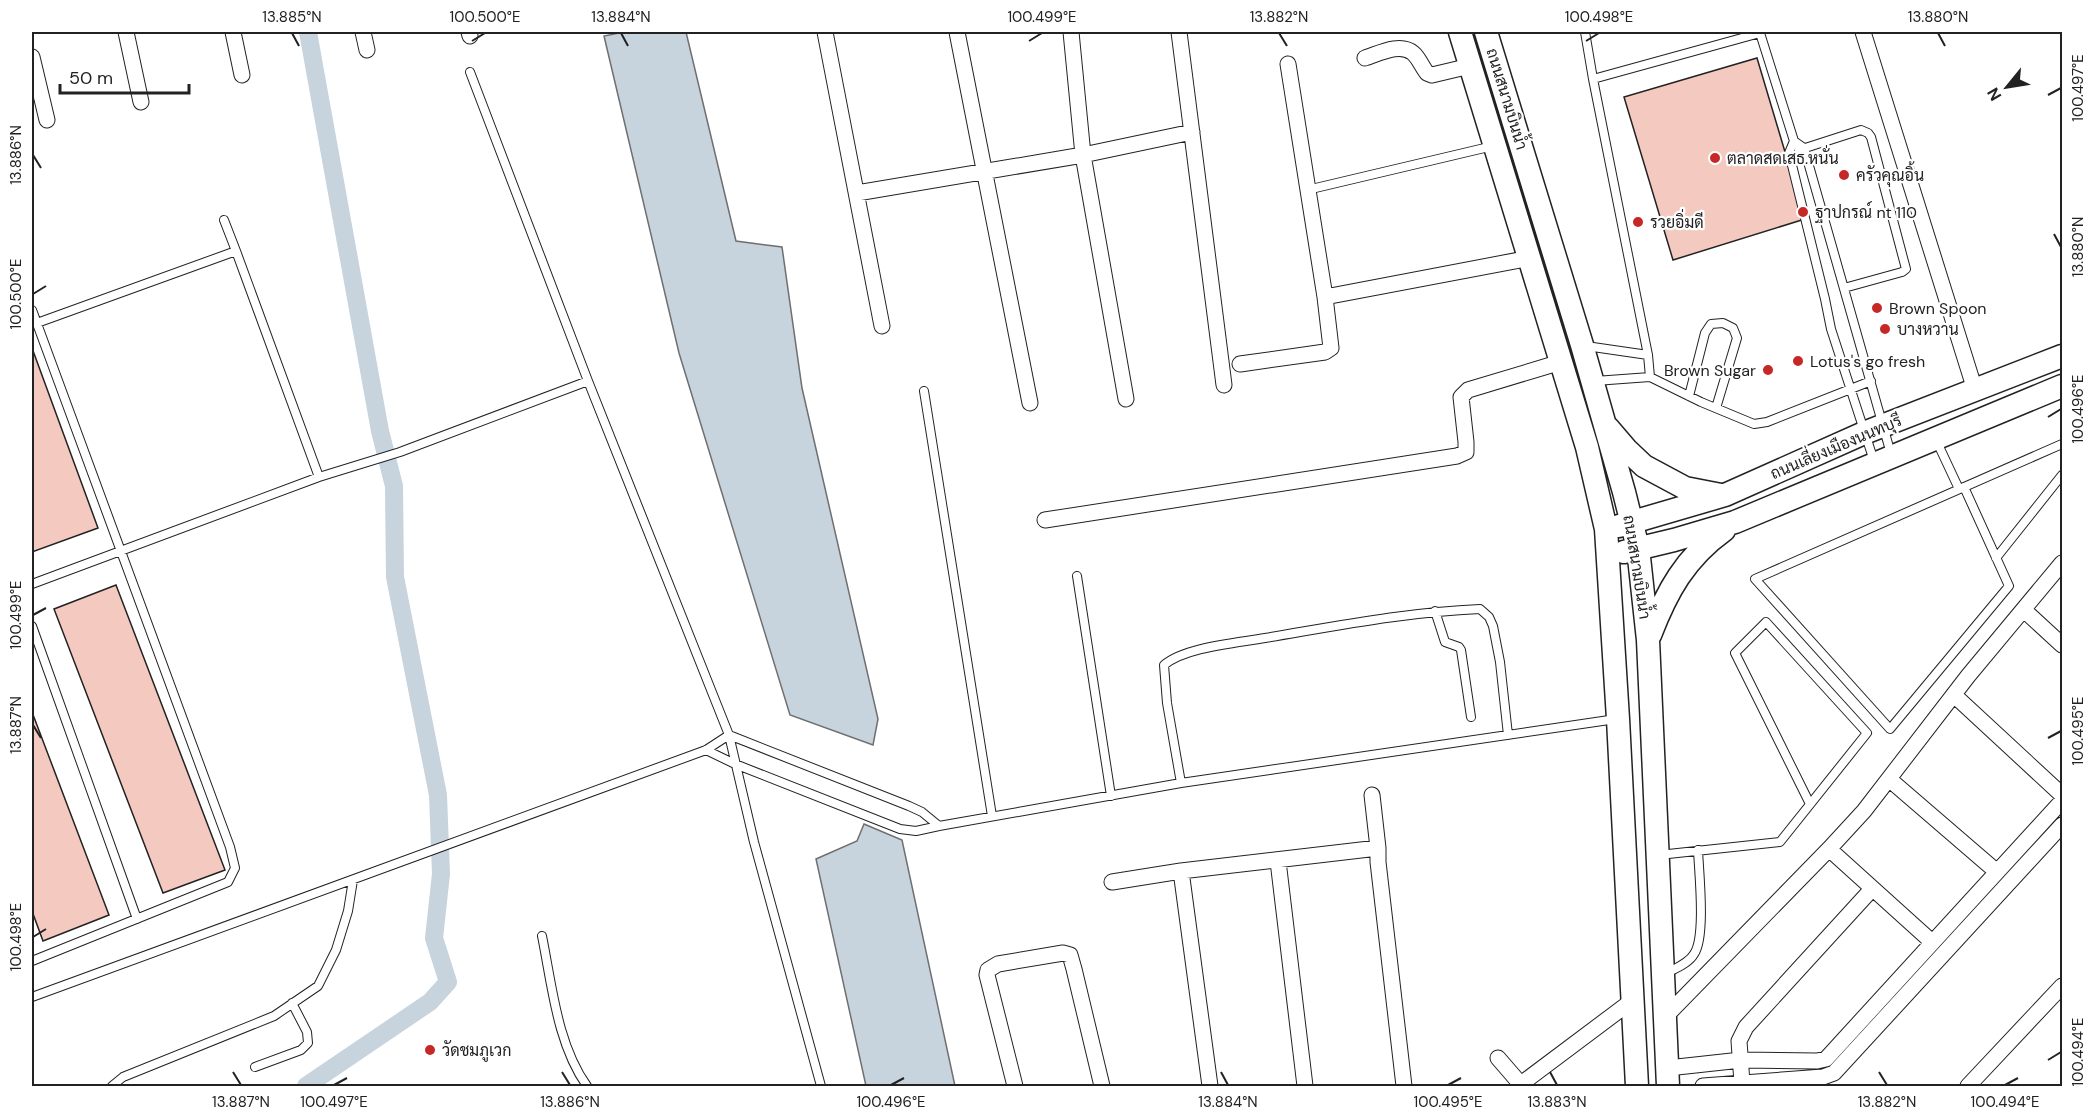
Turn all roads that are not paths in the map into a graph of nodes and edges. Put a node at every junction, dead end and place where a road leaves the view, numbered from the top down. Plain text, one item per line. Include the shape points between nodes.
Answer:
1 (126, 32) edge
2 (233, 32) edge
3 (363, 32) edge
4 (825, 32) edge
5 (957, 32) edge
6 (1071, 32) edge
7 (1179, 32) edge
8 (1460, 32) edge
9 (1486, 32) edge
10 (1585, 32) edge
11 (1760, 32) edge
12 (1863, 32) edge
13 (367, 50) dead end
14 (32, 57) edge
15 (1365, 58) dead end
16 (1288, 64) dead end
17 (1470, 66) junction
18 (470, 72) dead end
19 (242, 75) dead end
20 (1593, 79) junction
21 (141, 102) dead end
22 (47, 120) dead end
23 (1192, 132) junction
24 (1794, 141) junction
25 (1495, 146) junction
26 (1804, 148) junction
27 (1789, 153) junction
28 (1083, 155) junction
29 (984, 170) junction
30 (1307, 190) junction
31 (857, 193) junction
32 (224, 220) dead end
33 (236, 250) junction
34 (1530, 258) junction
35 (1844, 288) junction
36 (1325, 297) junction
37 (32, 310) edge
38 (37, 322) junction
39 (882, 326) dead end
40 (1582, 345) junction
41 (1648, 355) junction
42 (2062, 356) edge
43 (1561, 363) junction
44 (1240, 364) dead end
45 (1650, 377) junction
46 (588, 381) junction
47 (1592, 381) junction
48 (1871, 381) junction
49 (1224, 385) dead end
50 (2062, 386) edge
51 (1849, 388) junction
52 (1975, 390) junction
53 (924, 391) dead end
54 (1689, 396) junction
55 (1126, 399) dead end
56 (1030, 403) dead end
57 (1716, 408) junction
58 (1603, 423) junction
59 (1874, 429) junction
60 (1935, 438) junction
61 (2062, 444) edge
62 (1883, 459) junction
63 (2062, 475) edge
64 (319, 477) junction
65 (1961, 488) junction
66 (1725, 495) junction
67 (1045, 520) dead end
68 (1632, 522) junction
69 (1736, 522) junction
70 (1606, 529) junction
71 (1638, 548) junction
72 (121, 550) junction
73 (1608, 555) junction
74 (1996, 558) junction
75 (2062, 563) edge
76 (1077, 576) dead end
77 (32, 584) edge
78 (2024, 610) junction
79 (1435, 611) junction
80 (32, 626) edge
81 (1648, 640) junction
82 (2062, 645) edge
83 (1954, 695) junction
84 (1471, 717) dead end
85 (1618, 719) junction
86 (729, 735) junction
87 (1508, 735) junction
88 (706, 750) junction
89 (735, 764) junction
90 (1889, 779) junction
91 (1181, 783) junction
92 (1372, 795) dead end
93 (2062, 795) edge
94 (1111, 796) junction
95 (2062, 801) edge
96 (1810, 804) junction
97 (992, 816) junction
98 (2062, 825) edge
99 (939, 826) junction
100 (1378, 848) junction
101 (1829, 849) junction
102 (1698, 850) junction
103 (1658, 855) junction
104 (1278, 861) junction
105 (1181, 871) junction
106 (1997, 872) junction
107 (353, 880) junction
108 (1112, 882) dead end
109 (1872, 889) junction
110 (137, 919) junction
111 (542, 936) dead end
112 (1932, 942) junction
113 (32, 961) edge
114 (1663, 975) junction
115 (1901, 976) junction
116 (2062, 986) edge
117 (1914, 988) junction
118 (32, 997) edge
119 (1633, 1000) junction
120 (292, 1003) junction
121 (1665, 1017) junction
122 (1498, 1058) dead end
123 (1826, 1059) junction
124 (1741, 1060) junction
125 (255, 1067) dead end
126 (1834, 1073) junction
127 (1668, 1077) edge
128 (1636, 1079) edge
129 (1742, 1083) junction
130 (111, 1086) edge
131 (587, 1086) edge
132 (821, 1086) edge
133 (1015, 1086) edge
134 (1102, 1086) edge
135 (1210, 1086) edge
136 (1305, 1086) edge
137 (1404, 1086) edge
138 (1703, 1086) edge
139 (1968, 1086) edge

1 - 21 street
2 - 19 street
3 - 13 street
4 - 31 street
5 - 29 street
6 - 28 street
7 - 23 street
8 - 17 main road, ถนนสนามบินน้ำ
9 - 40 main road, ถนนสนามบินน้ำ
10 - 20 lane
11 - 20 lane
11 - 24 lane
12 - 52 street
14 - 22 street
15 - 17 street via 1394,48 1414,53 1426,73 1432,75
16 - 30 street
17 - 25 main road, ถนนสนามบินน้ำ
18 - 46 lane
20 - 41 lane
23 - 28 street
23 - 49 street
24 - 26 lane
24 - 27 lane
25 - 30 lane
25 - 34 main road, ถนนสนามบินน้ำ
26 - 27 lane
26 - 35 lane
26 - 35 lane via 1861,130 1871,137 1906,269
27 - 51 lane via 1831,330
28 - 29 street
28 - 55 street
29 - 31 street
29 - 56 street
30 - 36 street
31 - 39 street
32 - 33 lane
33 - 38 lane
33 - 64 lane
34 - 36 street
34 - 43 main road, ถนนสนามบินน้ำ
35 - 48 lane
36 - 44 street via 1330,348 1325,352
37 - 38 lane
38 - 72 lane
40 - 41 lane
40 - 47 main road, ถนนสนามบินน้ำ
41 - 45 lane
42 - 52 main road, ถนนเลี่ยงเมืองนนทบุรี
43 - 67 street via 1468,390 1461,397 1466,452 1457,456
43 - 70 main road, ถนนสนามบินน้ำ via 1587,447
45 - 47 lane
45 - 54 lane
46 - 64 lane via 400,452
46 - 86 lane
47 - 58 main road, ถนนสนามบินน้ำ
48 - 51 lane
48 - 59 lane
50 - 60 main road, ถนนเลี่ยงเมืองนนทบุรี
51 - 57 lane via 1754,424
51 - 59 lane
52 - 59 main road, ถนนเลี่ยงเมืองนนทบุรี
53 - 97 lane
54 - 57 lane
54 - 57 lane via 1705,333 1711,324 1723,322 1733,328 1737,338
58 - 66 main road via 1644,466 1685,488
58 - 68 main road, ถนนสนามบินน้ำ
59 - 62 lane
59 - 62 lane
59 - 66 main road, ถนนเลี่ยงเมืองนนทบุรี
60 - 62 main road, ถนนเลี่ยงเมืองนนทบุรี
60 - 65 lane
61 - 65 lane
62 - 69 main road, ถนนเลี่ยงเมืองนนทบุรี
63 - 74 lane
64 - 72 lane
65 - 74 lane
65 - 74 lane via 1755,579 1890,729 2009,586
66 - 68 main road, ถนนเลี่ยงเมืองนนทบุรี
68 - 70 main road, ถนนเลี่ยงเมืองนนทบุรี
68 - 71 main road, ถนนสนามบินน้ำ
69 - 71 main road, ถนนเลี่ยงเมืองนนทบุรี
69 - 81 main road via 1704,545 1679,575
70 - 73 main road, ถนนสนามบินน้ำ
71 - 73 main road, ถนนเลี่ยงเมืองนนทบุรี
71 - 81 main road, ถนนสนามบินน้ำ
72 - 77 lane
72 - 110 lane via 235,868 228,882
73 - 85 main road, ถนนสนามบินน้ำ
75 - 78 street
76 - 94 lane
78 - 82 street
78 - 83 street
79 - 84 lane via 1445,642 1461,650
79 - 87 lane via 1480,609 1489,617 1500,662
79 - 91 lane via 1172,658 1164,664
80 - 110 lane
81 - 103 main road, ถนนสนามบินน้ำ
83 - 90 street
83 - 93 street
85 - 87 lane
85 - 119 main road, ถนนสนามบินน้ำ
86 - 88 lane
86 - 89 lane
86 - 99 lane via 909,806
87 - 91 lane
88 - 89 lane
88 - 107 lane
89 - 99 lane via 900,829 916,831
89 - 132 lane
90 - 101 street
90 - 106 street
91 - 94 lane
92 - 100 street
94 - 97 lane
95 - 106 street
96 - 96 lane via 1867,733 1766,622 1735,653
96 - 102 lane via 1780,842
97 - 99 lane
98 - 117 street
100 - 104 street
100 - 137 street
101 - 109 street
101 - 121 street
102 - 103 lane
102 - 114 lane via 1701,936 1694,954
103 - 114 main road, ถนนสนามบินน้ำ
104 - 105 street
104 - 136 street
105 - 108 street
105 - 135 street
106 - 112 street
107 - 118 lane
107 - 120 lane via 336,950 318,986
109 - 112 street
109 - 124 street via 1746,1027 1739,1041
110 - 113 lane
111 - 131 lane via 562,1031 577,1072
112 - 115 street
114 - 121 main road, ถนนสนามบินน้ำ
115 - 117 street
115 - 123 street
116 - 139 street
117 - 126 street
119 - 122 street via 1525,1082 1517,1080
119 - 128 main road, ถนนสนามบินน้ำ
120 - 125 lane via 307,1032 308,1043 301,1050
120 - 130 lane via 274,1016 123,1077
121 - 127 main road, ถนนสนามบินน้ำ
123 - 124 street
123 - 126 street
124 - 127 street
124 - 129 street
126 - 129 street
127 - 128 main road
129 - 138 street
133 - 134 street via 988,970 998,964 1063,953 1070,955

